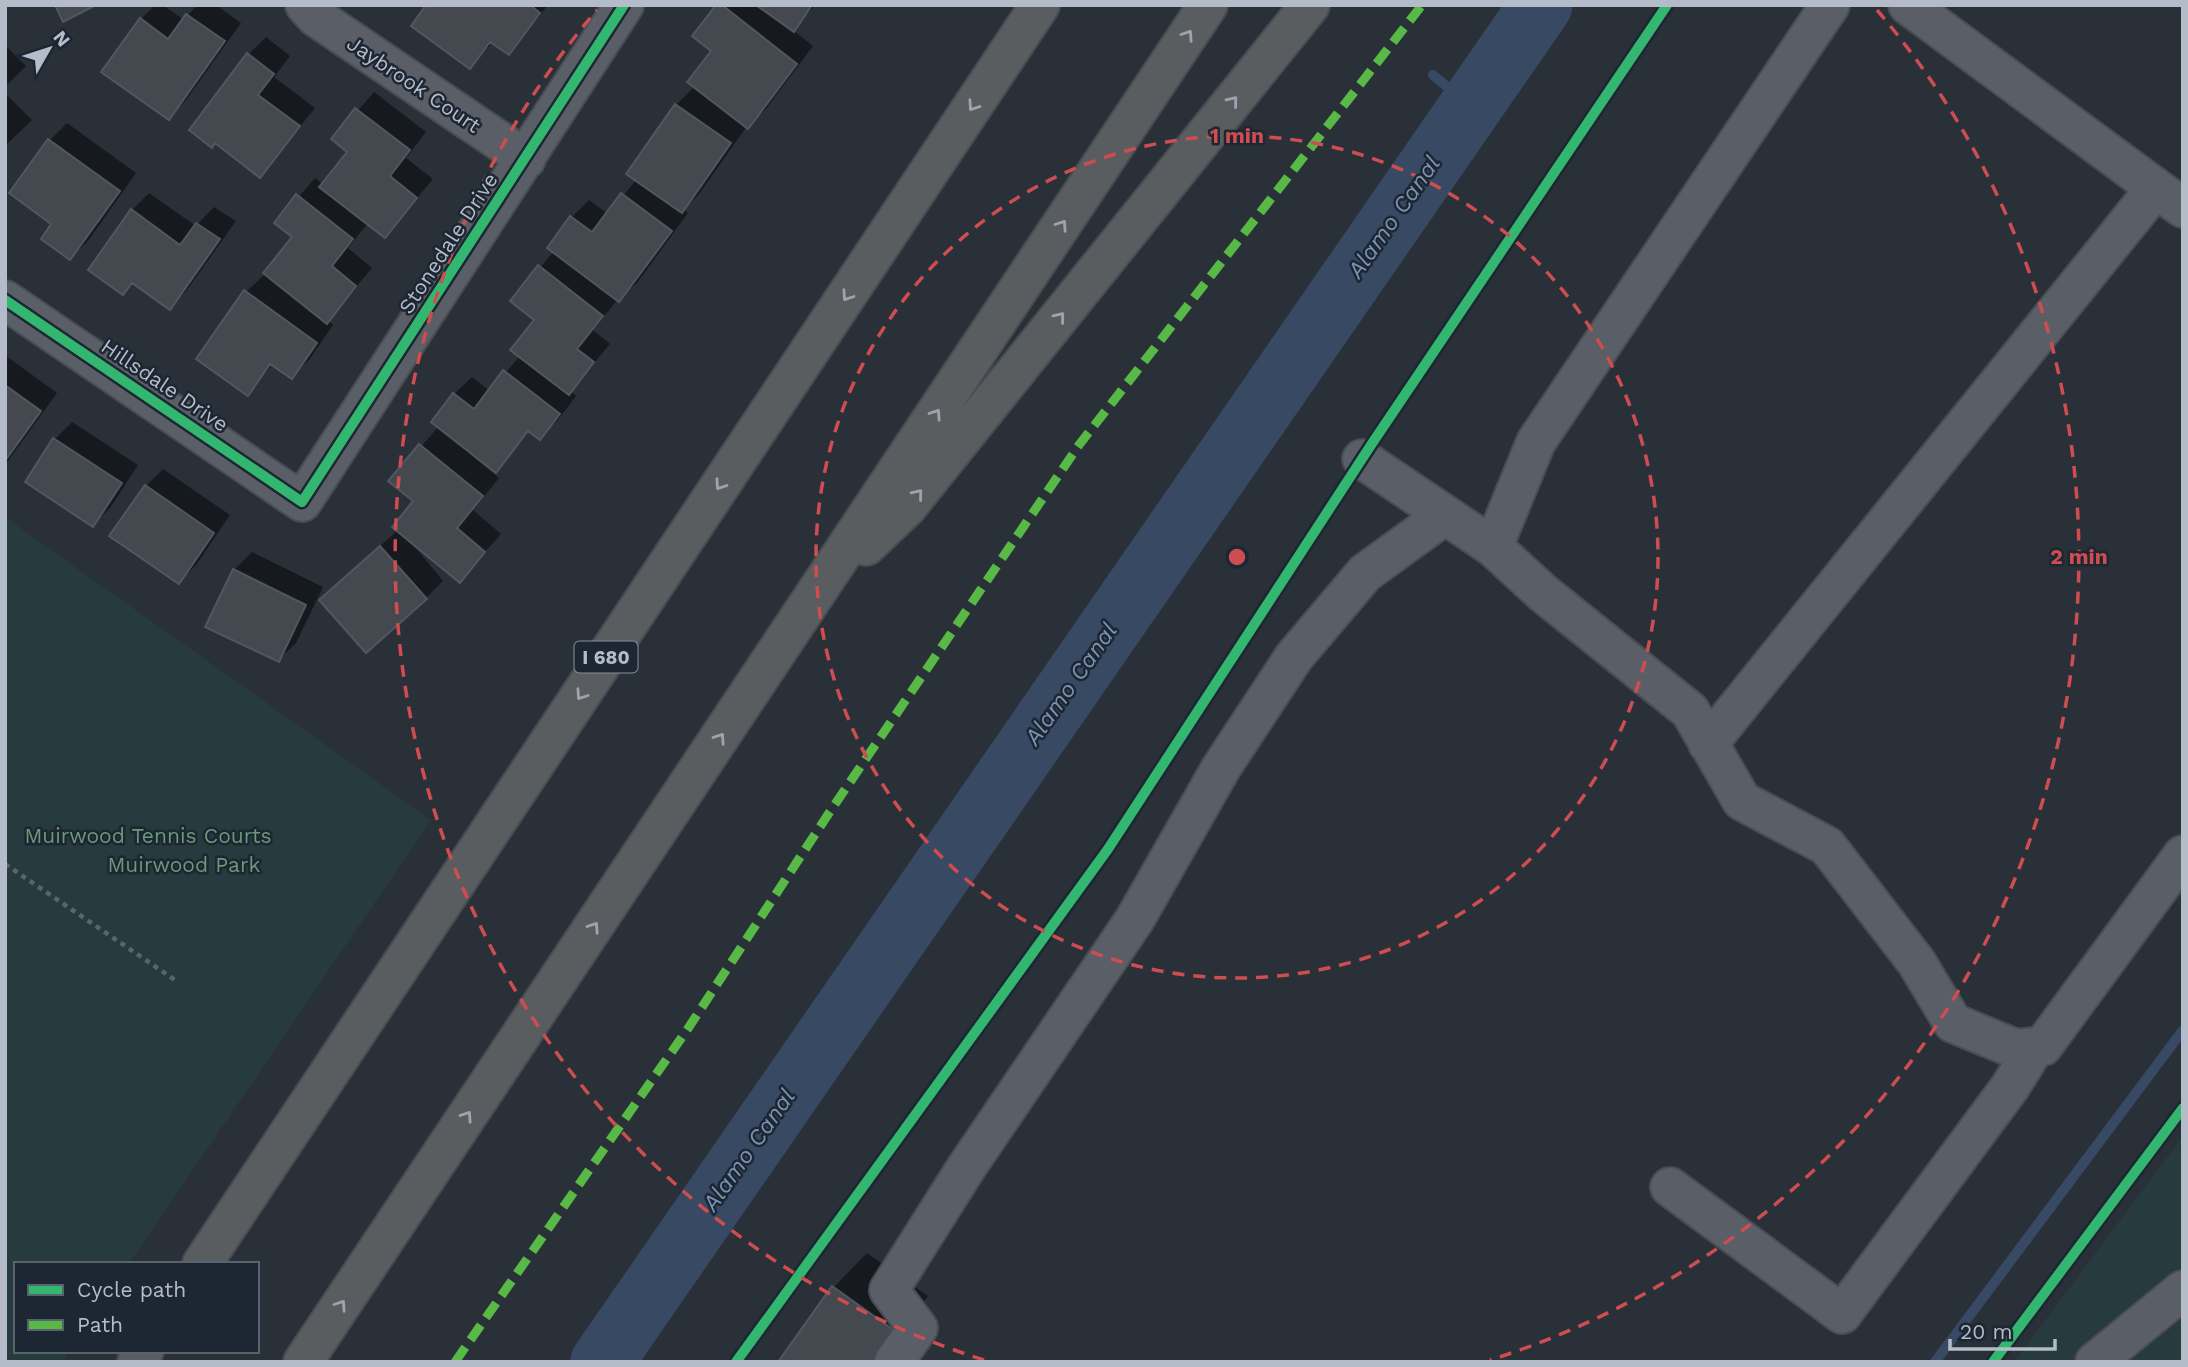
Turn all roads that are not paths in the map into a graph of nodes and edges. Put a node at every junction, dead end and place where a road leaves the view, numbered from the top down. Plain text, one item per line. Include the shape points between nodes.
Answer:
1 (305, 5) edge
2 (624, 5) edge
3 (1040, 5) edge
4 (1208, 5) edge
5 (1310, 5) edge
6 (1830, 5) edge
7 (1908, 5) edge
8 (526, 159) junction
9 (2169, 198) edge
10 (5, 300) edge
11 (1362, 459) dead end
12 (302, 502) joint
13 (1445, 515) junction
14 (1493, 547) junction
15 (817, 593) junction
16 (1708, 744) junction
17 (2183, 855) edge
18 (2035, 1047) junction
19 (1670, 1187) dead end
20 (203, 1262) edge
21 (2183, 1290) edge
22 (303, 1362) edge
23 (894, 1362) edge
24 (2095, 1362) edge

1 - 8 street, Jaybrook Court via 316,18
2 - 8 street, Stonedale Drive
3 -> 20 highway, I 680
15 -> 4 highway
15 -> 5 highway via 907,507
6 - 14 street via 1536,442
7 - 9 street
8 - 12 street, Stonedale Drive
9 - 16 street
10 - 12 street, Hillsdale Drive
11 - 13 street
13 - 14 street
13 - 23 street via 1365,573 1294,657 1228,757 1135,919 889,1290 918,1328
14 - 16 street via 1690,711
22 -> 15 highway
16 - 18 street via 1742,801 1827,846 1917,963 1953,1023 2016,1049
17 - 18 street via 2043,1046
18 - 19 street via 1842,1314
21 - 24 street

